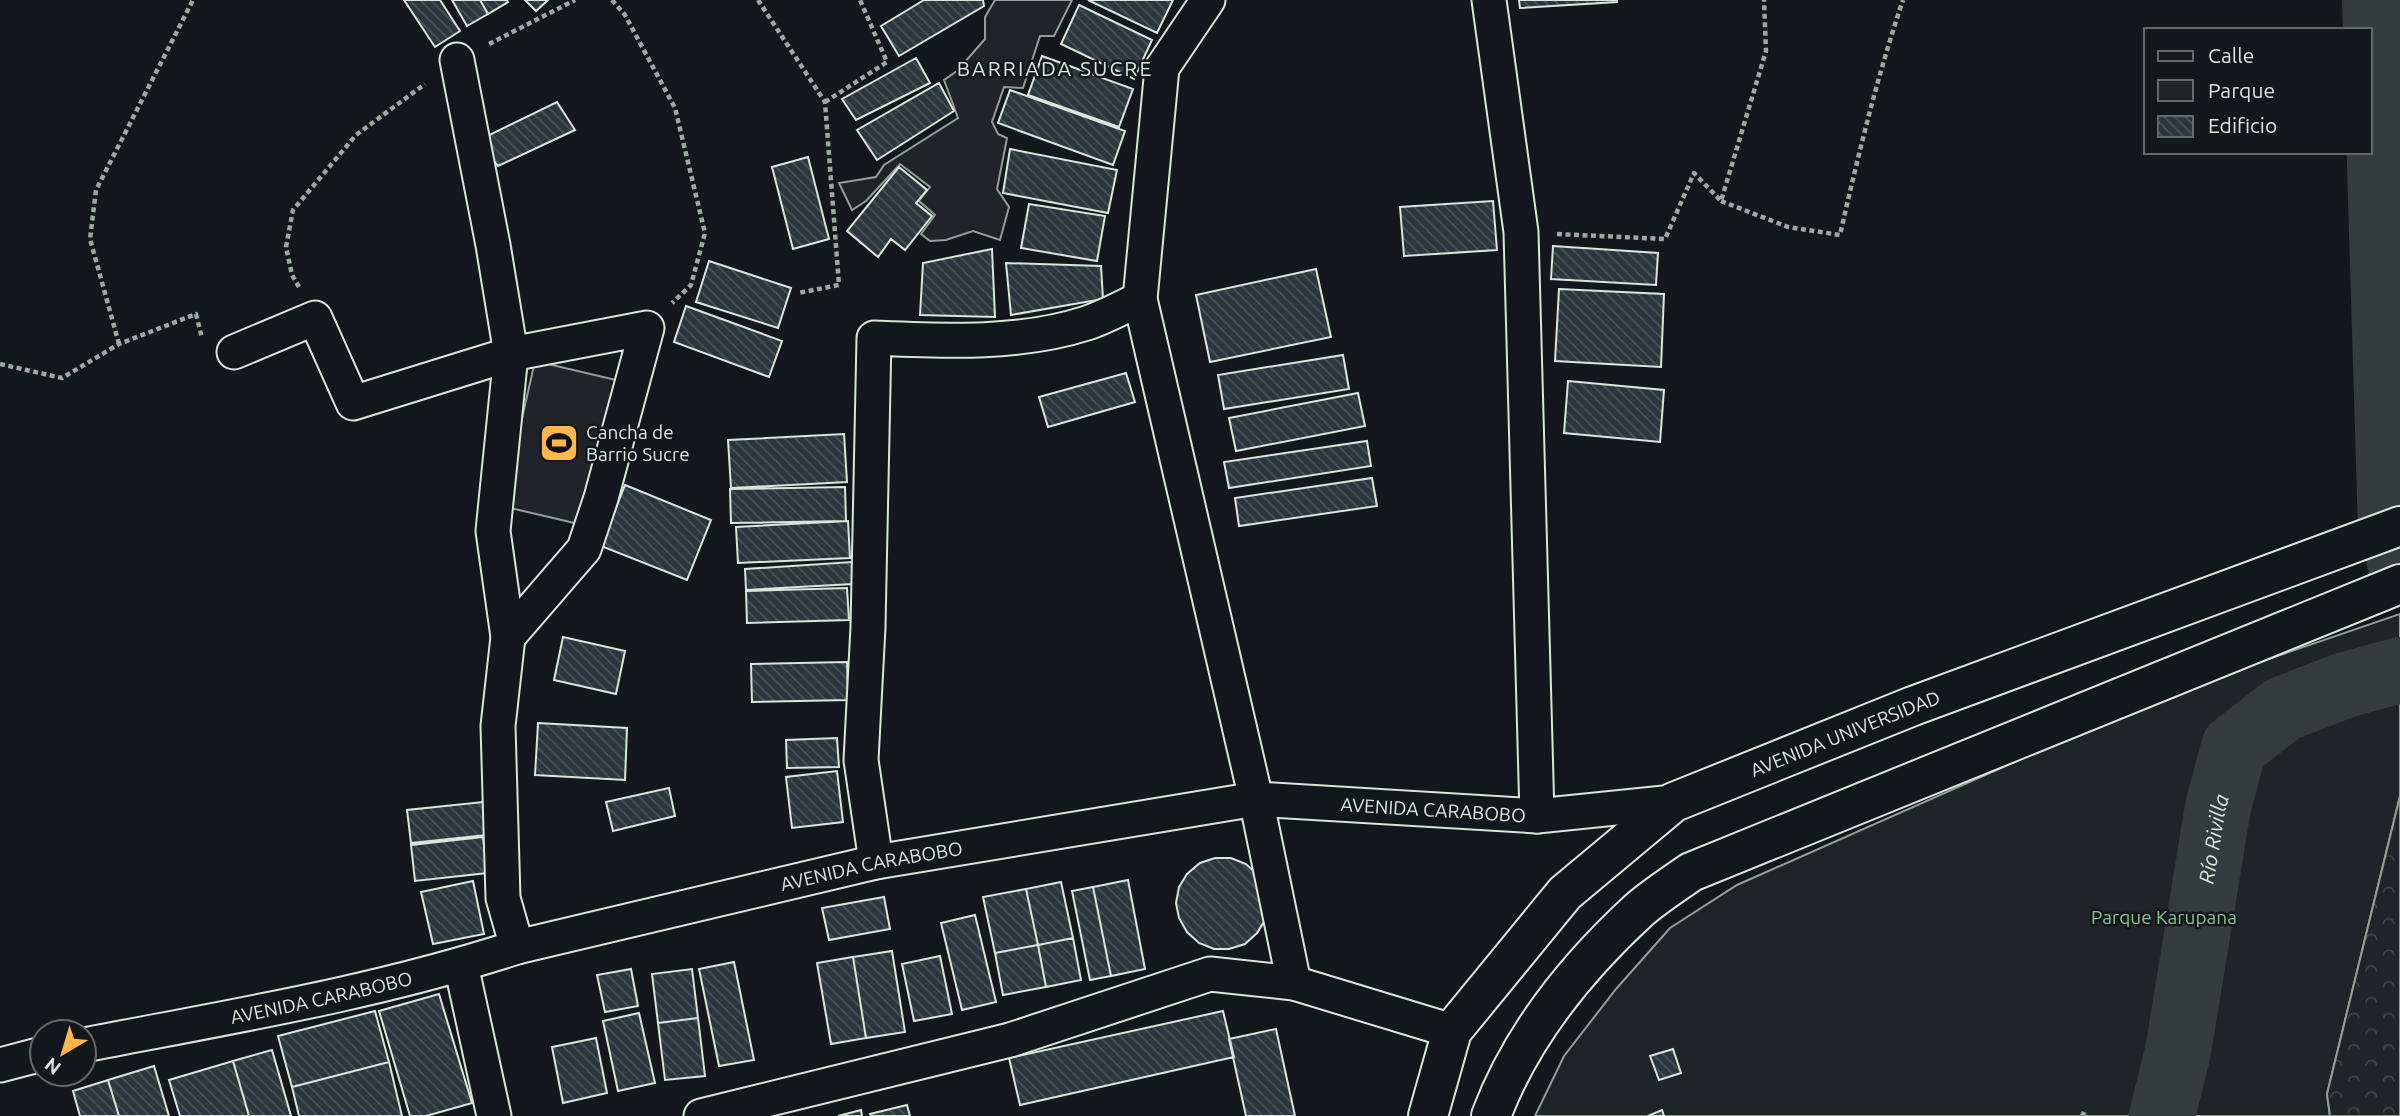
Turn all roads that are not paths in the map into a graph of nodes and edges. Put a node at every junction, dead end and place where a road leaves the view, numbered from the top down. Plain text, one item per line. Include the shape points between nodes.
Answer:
1 (1208, 0) edge
2 (1489, 0) edge
3 (457, 60) road end
4 (1140, 299) junction
5 (234, 352) road end
6 (511, 354) junction
7 (2400, 526) edge
8 (2400, 584) edge
9 (508, 637) junction
10 (1256, 799) junction
11 (1674, 802) junction
12 (1537, 816) junction
13 (876, 862) junction
14 (517, 947) junction
15 (461, 965) junction
16 (1294, 983) junction
17 (1452, 1031) junction
18 (98, 1042) edge
19 (28, 1058) edge
20 (0, 1065) edge
21 (494, 1116) edge
22 (701, 1116) edge
23 (1428, 1116) edge
24 (1490, 1116) edge

1 - 4 street via 1162,68
2 - 12 street via 1521,232
3 - 6 street
4 - 10 street
4 - 13 street via 1087,323 1016,338 874,338 862,760
5 - 6 street via 315,318 353,403
6 - 9 street via 493,531
6 - 9 street via 647,328 584,549
7 - 11 highway, AVENIDA UNIVERSIDAD via 1913,706
8 - 24 highway via 1691,872 1640,909 1581,969 1540,1022
9 - 14 street via 498,726 503,898
10 - 12 street, AVENIDA CARABOBO
10 - 13 street, AVENIDA CARABOBO
10 - 16 street
11 - 12 street, AVENIDA CARABOBO
11 - 17 highway, AVENIDA UNIVERSIDAD via 1565,893
13 - 14 street, AVENIDA CARABOBO
14 - 15 street, AVENIDA CARABOBO
15 - 18 street, AVENIDA CARABOBO
15 - 21 street
16 - 17 street
16 - 22 street via 1210,974 1010,1040
17 - 23 highway, AVENIDA UNIVERSIDAD
19 - 20 street

